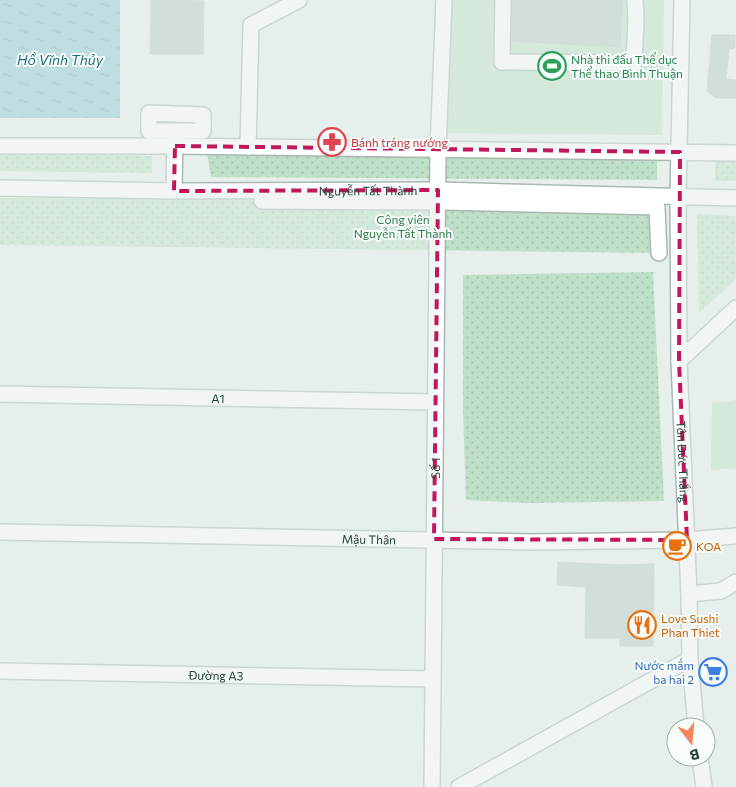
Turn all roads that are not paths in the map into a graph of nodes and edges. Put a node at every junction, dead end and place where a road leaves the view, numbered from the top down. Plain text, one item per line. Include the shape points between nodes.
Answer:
1 (299, 0) edge
2 (444, 0) edge
3 (503, 0) edge
4 (635, 0) edge
5 (682, 0) edge
6 (175, 138) junction
7 (0, 146) edge
8 (248, 147) junction
9 (438, 149) junction
10 (680, 152) junction
11 (736, 153) edge
12 (0, 188) edge
13 (174, 190) junction
14 (438, 196) junction
15 (678, 197) junction
16 (0, 198) edge
17 (736, 198) edge
18 (659, 253) dead end
19 (736, 308) edge
20 (679, 361) junction
21 (0, 394) edge
22 (435, 402) junction
23 (0, 532) edge
24 (736, 536) edge
25 (434, 539) junction
26 (687, 540) junction
27 (736, 582) edge
28 (689, 594) junction
29 (690, 659) junction
30 (0, 671) edge
31 (432, 680) junction
32 (695, 717) edge
33 (701, 767) edge
34 (432, 787) edge
35 (459, 787) edge
36 (704, 787) edge

1 - 8 street via 251,25
2 - 9 street, Số 1
3 - 4 street via 502,62 634,63
5 - 10 street
6 - 7 street
6 - 8 street
6 - 13 street
8 - 9 street
9 - 10 street
9 - 14 street, Số 1
10 - 11 street
10 - 15 street, Tôn Đức Thắng
12 - 13 street, Nguyễn Tất Thành
13 - 14 street, Nguyễn Tất Thành
14 - 15 street, Nguyễn Tất Thành
14 - 16 street
14 - 18 street via 657,207
14 - 22 street, Số 1
15 - 17 street, Nguyễn Tất Thành
15 - 20 street, Tôn Đức Thắng
19 - 20 street
20 - 26 street, Tôn Đức Thắng
21 - 22 street, A1
22 - 25 street, Số 1
23 - 25 street, Mậu Thân
24 - 26 street, Mậu Thân
25 - 26 street, Mậu Thân via 530,542
25 - 31 street, Số 1
26 - 28 street, Tôn Đức Thắng
27 - 28 street via 720,591
28 - 29 street, Tôn Đức Thắng
29 - 32 street, Tôn Đức Thắng
29 - 35 street
30 - 31 street, Đường A3
31 - 34 street, Số 1
33 - 36 street

